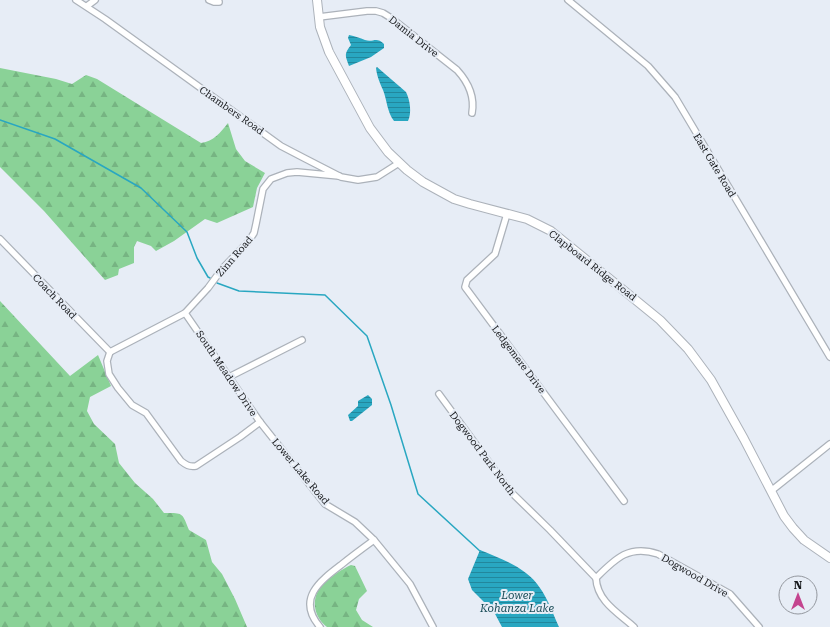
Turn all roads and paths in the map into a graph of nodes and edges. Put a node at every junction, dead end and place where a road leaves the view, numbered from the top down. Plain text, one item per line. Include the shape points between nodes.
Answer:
1 (76, 0) edge
2 (95, 0) edge
3 (209, 0) edge
4 (317, 0) edge
5 (568, 0) edge
6 (219, 2) dead end
7 (87, 6) junction
8 (319, 17) junction
9 (472, 113) dead end
10 (399, 163) junction
11 (341, 176) junction
12 (507, 214) junction
13 (0, 239) edge
14 (185, 313) junction
15 (302, 340) dead end
16 (110, 352) junction
17 (830, 357) edge
18 (229, 377) junction
19 (438, 394) dead end
20 (260, 422) junction
21 (830, 444) edge
22 (771, 491) junction
23 (624, 501) dead end
24 (374, 540) junction
25 (830, 558) edge
26 (596, 578) junction
27 (320, 627) edge
28 (433, 627) edge
29 (634, 627) edge
30 (759, 627) edge

1 - 7 street, Chambers Road
2 - 7 street
3 - 6 street
4 - 8 main road, Clapboard Ridge Road
5 - 17 street, East Gate Road via 648,66 675,97
7 - 11 street, Chambers Road via 282,146
8 - 9 street, Damia Drive via 376,11 392,18 465,79 474,104
8 - 10 main road, Clapboard Ridge Road via 329,52 360,110 379,140
10 - 11 street, Chambers Road via 377,177 358,180
10 - 12 main road, Clapboard Ridge Road via 423,182 454,199
11 - 14 street, Zinn Road via 297,172 271,179 263,189 254,234
12 - 22 main road, Clapboard Ridge Road via 536,222 560,237 674,334 717,389
12 - 23 street, Ledgemere Drive via 496,254 467,280 465,287
13 - 16 street, Coach Road
14 - 16 street, Zinn Road
14 - 18 street, South Meadow Drive
15 - 18 street
16 - 20 street, South Meadow Drive via 107,361 109,374 118,388 132,404 146,413 181,461 191,467
18 - 20 street, South Meadow Drive
19 - 26 street, Dogwood Park North via 510,491
20 - 24 street, Lower Lake Road via 326,504 355,522
21 - 22 street
22 - 25 main road, Clapboard Ridge Road via 793,528 804,540
24 - 27 street via 315,587 310,608 312,618
24 - 28 street, Lower Lake Road via 410,584
26 - 29 street via 596,587 602,599
26 - 30 street, Dogwood Drive via 611,562 623,555 635,550 649,551 730,594

